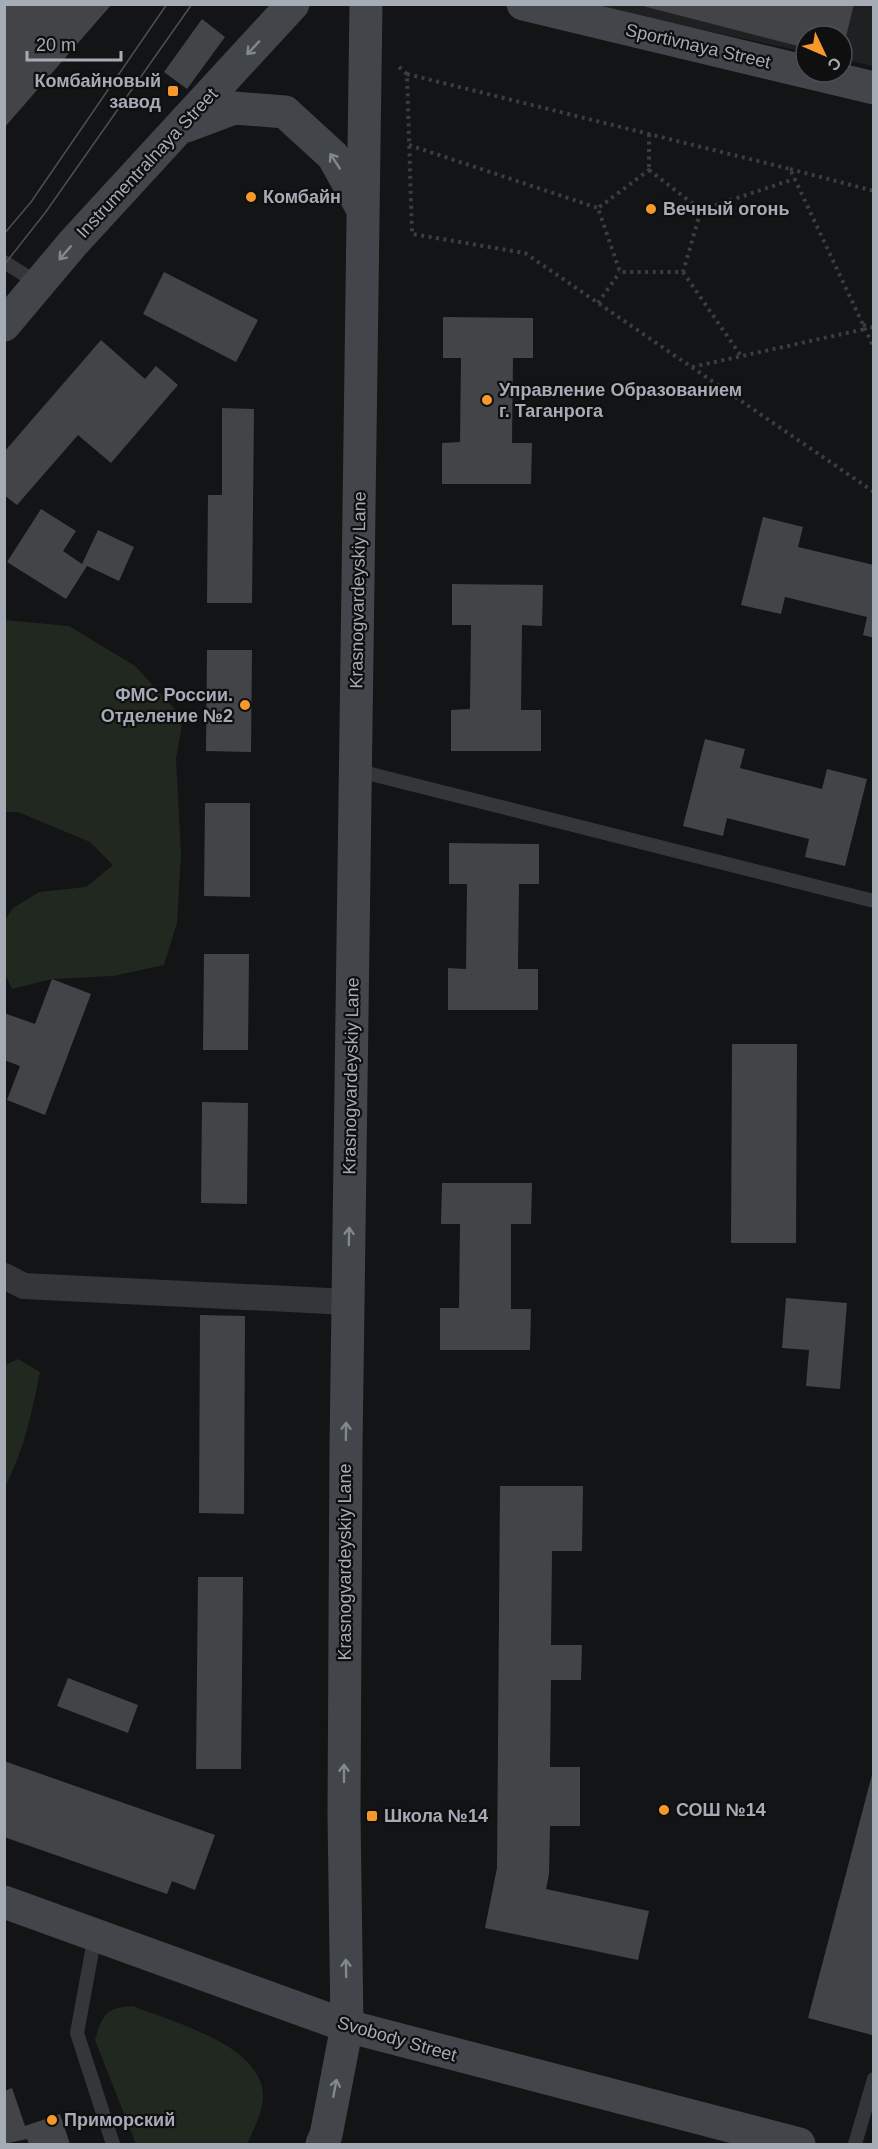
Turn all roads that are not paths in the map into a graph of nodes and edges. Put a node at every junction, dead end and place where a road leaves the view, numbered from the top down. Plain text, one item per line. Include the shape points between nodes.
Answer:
1 (293, 4) edge
2 (366, 4) edge
3 (523, 4) edge
4 (873, 88) edge
5 (177, 130) junction
6 (364, 212) junction
7 (4, 262) edge
8 (38, 283) junction
9 (4, 325) edge
10 (355, 770) junction
11 (873, 901) edge
12 (4, 1276) edge
13 (348, 1302) junction
14 (4, 1902) edge
15 (95, 1935) junction
16 (347, 2026) junction
17 (873, 2079) edge
18 (113, 2145) edge
19 (322, 2145) edge
20 (799, 2145) edge
21 (855, 2145) edge

1 -> 5 main road, Instrumentralnaya Street
2 - 6 main road, Krasnogvardeyskiy Lane
3 - 4 main road, Sportivnaya Street
6 -> 5 main road via 333,156 285,112 234,108
5 -> 8 main road, Instrumentralnaya Street
6 - 10 main road, Krasnogvardeyskiy Lane
7 - 8 lane
8 - 9 main road, Instrumentralnaya Street
10 - 11 lane
13 -> 10 main road, Krasnogvardeyskiy Lane
12 - 13 street via 24,1286
16 -> 13 main road, Krasnogvardeyskiy Lane via 344,1802
14 - 15 main road, Svobody Street
15 - 16 main road, Svobody Street
15 - 18 lane via 77,2033
19 -> 16 main road, Krasnogvardeyskiy Lane
16 - 20 main road, Svobody Street
17 - 21 lane

